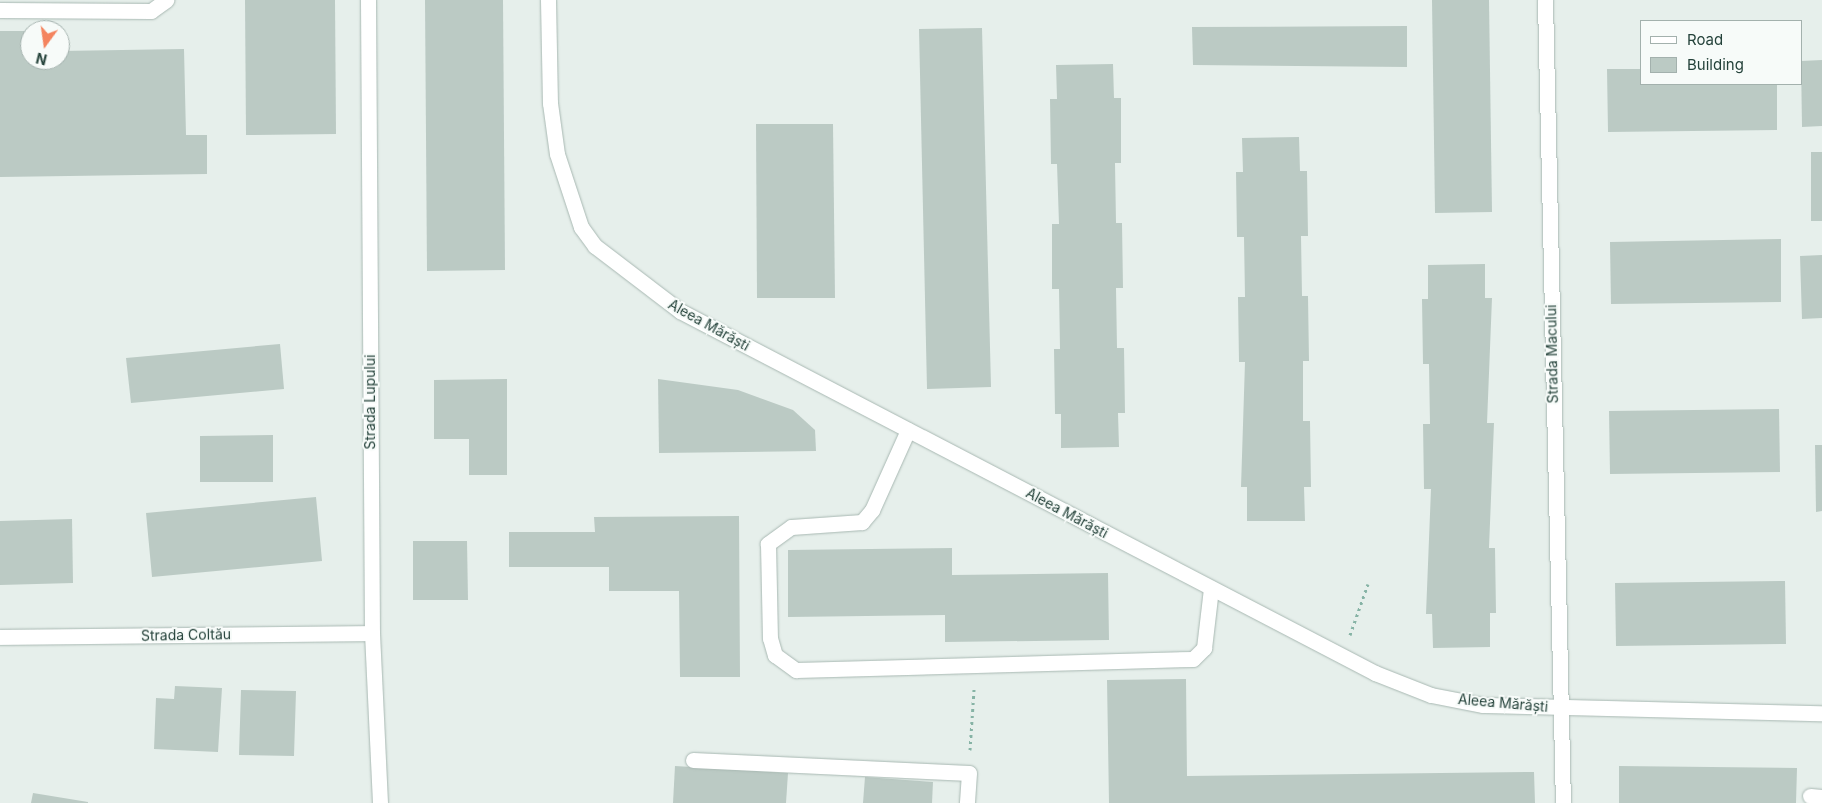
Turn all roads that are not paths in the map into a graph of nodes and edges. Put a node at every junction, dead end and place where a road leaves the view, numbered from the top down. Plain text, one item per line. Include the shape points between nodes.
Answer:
1 (166, 0) edge
2 (368, 0) edge
3 (548, 0) edge
4 (1545, 0) edge
5 (0, 10) edge
6 (908, 430) junction
7 (1211, 588) junction
8 (372, 632) junction
9 (0, 637) edge
10 (1559, 708) junction
11 (1822, 714) edge
12 (693, 760) dead end
13 (380, 803) edge
14 (966, 803) edge
15 (1564, 803) edge

1 - 5 street via 151,11
2 - 8 street, Strada Lupului
3 - 6 street, Aleea Mărăști via 550,103 558,154 581,227 595,246 680,311
4 - 10 street, Strada Macului
6 - 7 street, Aleea Mărăști
6 - 7 street via 872,510 862,522 790,526 768,544 770,638 775,655 796,670 1193,659 1204,648
7 - 10 street, Aleea Mărăști via 1343,657 1430,695 1483,704
8 - 9 street, Strada Coltău
8 - 13 street, Strada Lupului
10 - 11 street, Aleea Mărăști
10 - 15 street, Strada Macului
12 - 14 street via 969,773

